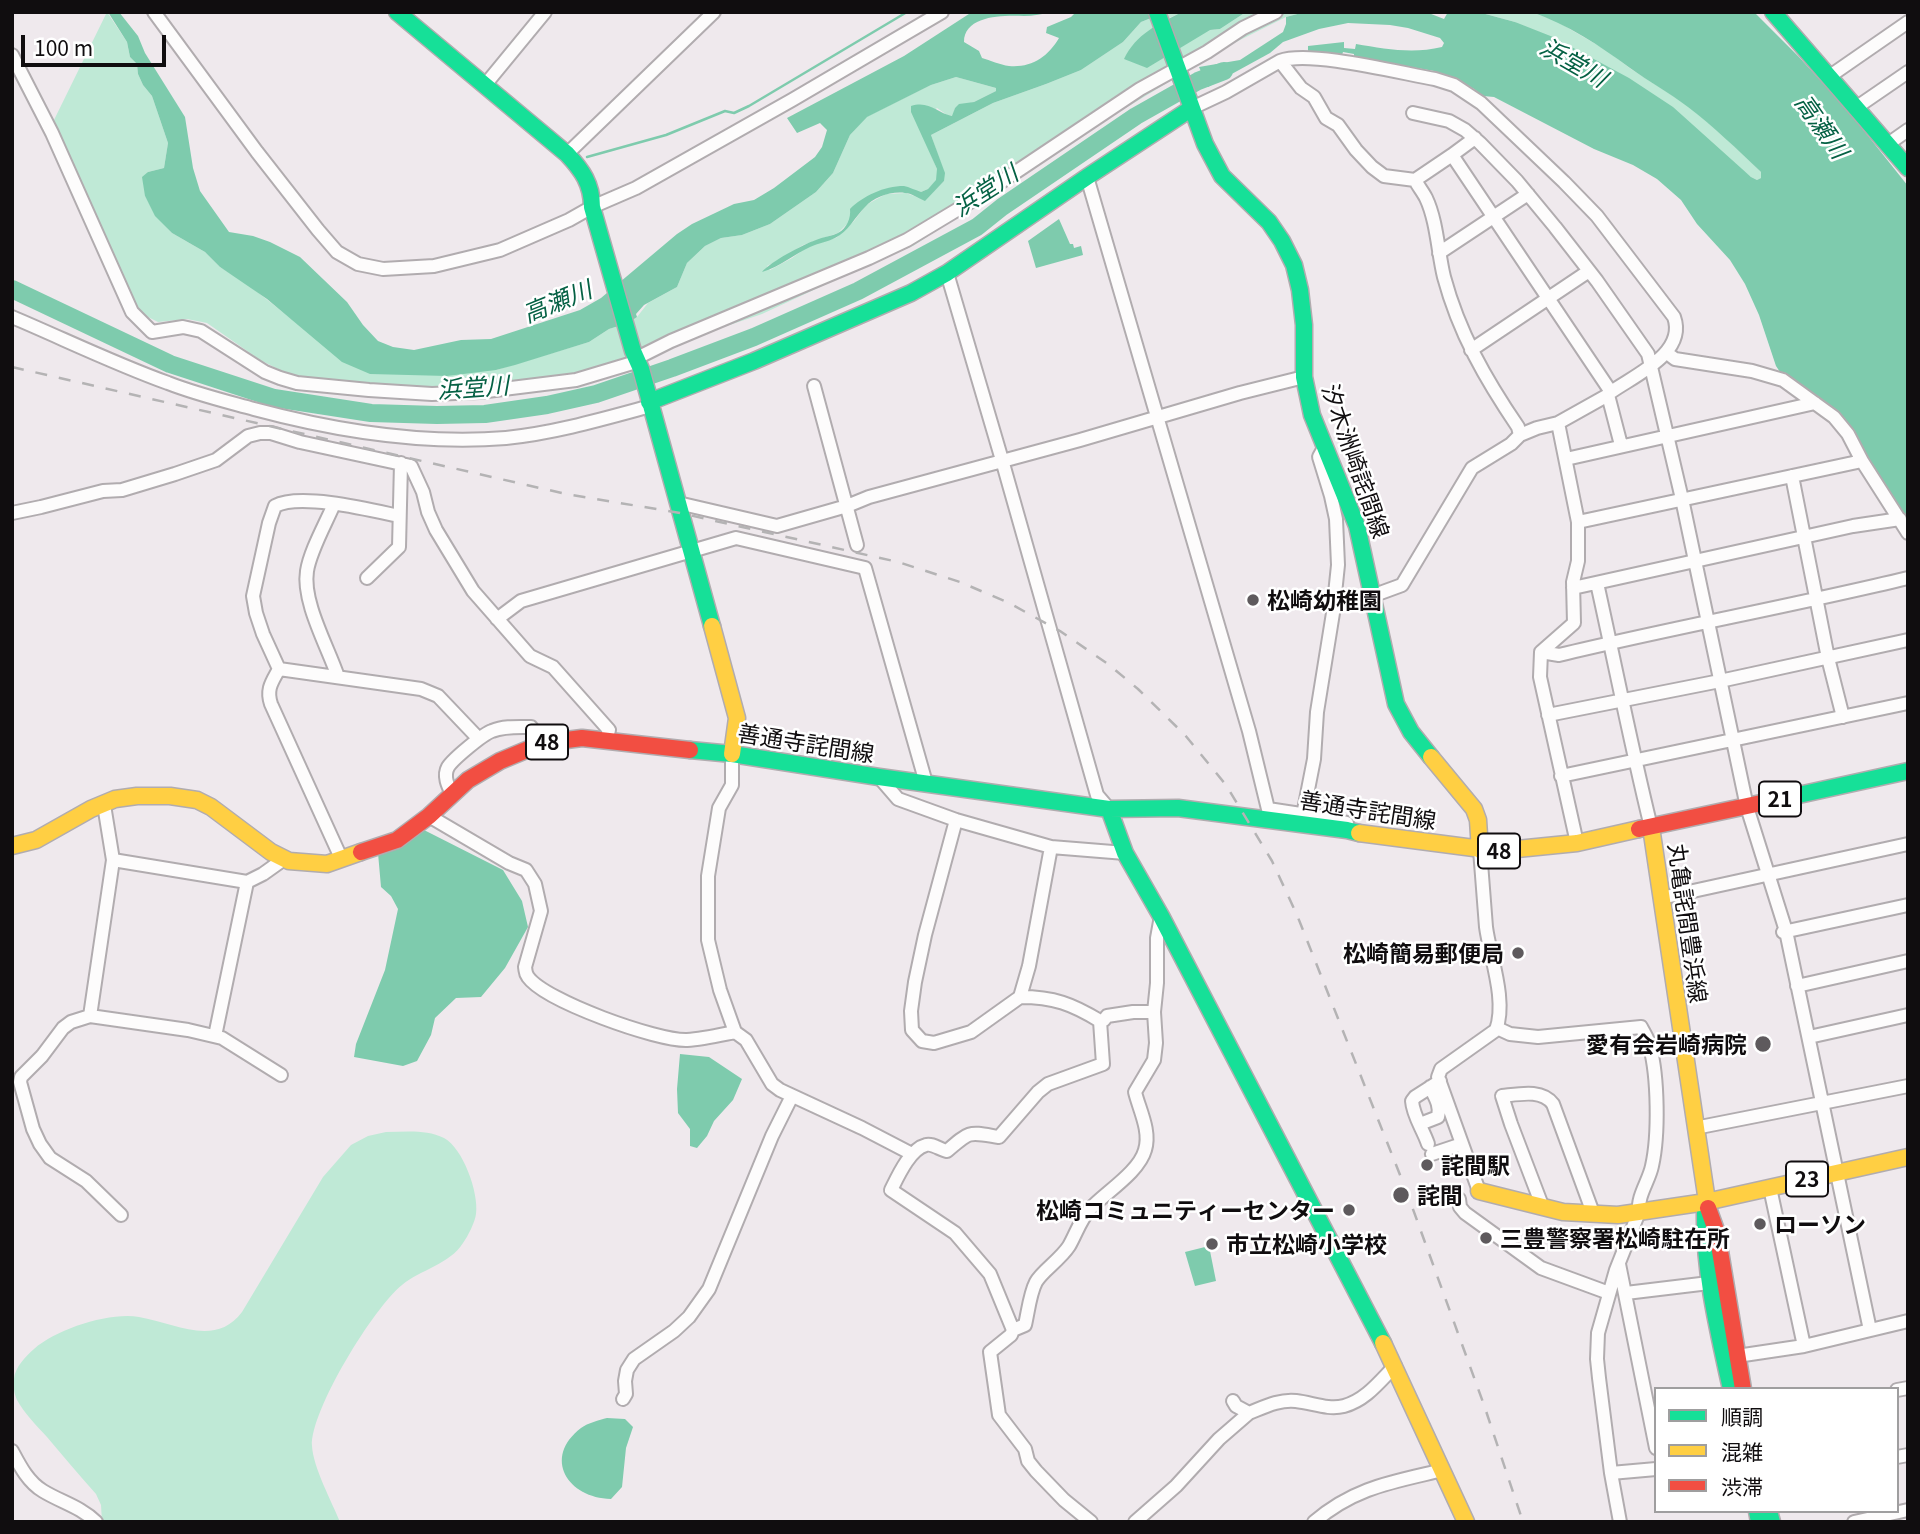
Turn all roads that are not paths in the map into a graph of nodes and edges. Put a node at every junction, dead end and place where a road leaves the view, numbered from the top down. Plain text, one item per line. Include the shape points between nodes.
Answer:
1 (154, 12) edge
2 (397, 12) edge
3 (545, 12) edge
4 (714, 12) edge
5 (943, 12) edge
6 (1157, 12) edge
7 (1276, 12) edge
8 (1773, 12) edge
9 (1908, 22) edge
10 (12, 55) edge
11 (1280, 61) junction
12 (1178, 69) junction
13 (1908, 72) edge
14 (1830, 76) junction
15 (485, 85) junction
16 (1857, 107) junction
17 (1192, 108) junction
18 (1413, 113) dead end
19 (1908, 130) edge
20 (1475, 138) junction
21 (1888, 144) junction
22 (567, 154) junction
23 (1451, 155) junction
24 (1908, 168) edge
25 (1087, 177) junction
26 (1415, 180) junction
27 (1528, 194) junction
28 (593, 209) junction
29 (1494, 218) junction
30 (1439, 253) junction
31 (1589, 271) junction
32 (947, 273) junction
33 (1548, 298) junction
34 (12, 317) edge
35 (1471, 350) junction
36 (1667, 353) junction
37 (636, 360) junction
38 (1650, 366) junction
39 (1304, 377) junction
40 (814, 386) dead end
41 (1610, 393) junction
42 (1815, 403) junction
43 (650, 404) junction
44 (1158, 418) junction
45 (1558, 423) junction
46 (1521, 435) junction
47 (1666, 436) junction
48 (1621, 445) junction
49 (1324, 448) junction
50 (1566, 459) junction
51 (1002, 460) junction
52 (1862, 461) junction
53 (401, 463) junction
54 (1792, 476) junction
55 (1682, 499) junction
56 (678, 503) junction
57 (334, 504) junction
58 (847, 506) junction
59 (12, 513) edge
60 (394, 515) dead end
61 (1900, 519) junction
62 (1578, 522) junction
63 (1908, 533) edge
64 (1805, 536) junction
65 (857, 545) dead end
66 (691, 551) junction
67 (1695, 561) junction
68 (367, 578) dead end
69 (1908, 578) edge
70 (1597, 583) junction
71 (1573, 588) junction
72 (1372, 596) junction
73 (1817, 600) junction
74 (497, 619) junction
75 (1708, 621) junction
76 (1908, 640) edge
77 (1610, 643) junction
78 (1541, 652) junction
79 (1828, 658) junction
80 (279, 670) junction
81 (338, 677) junction
82 (1720, 681) junction
83 (1623, 700) junction
84 (1908, 703) edge
85 (1548, 715) junction
86 (1843, 718) junction
87 (478, 738) junction
88 (606, 740) junction
89 (1732, 741) junction
90 (544, 743) junction
91 (732, 754) junction
92 (1635, 761) junction
93 (1908, 771) edge
94 (1561, 776) junction
95 (879, 777) junction
96 (926, 783) junction
97 (452, 794) junction
98 (104, 805) junction
99 (1747, 807) junction
100 (1109, 809) junction
101 (1303, 814) junction
102 (429, 816) junction
103 (956, 820) junction
104 (1651, 827) junction
105 (1382, 837) junction
106 (1577, 843) junction
107 (1908, 844) edge
108 (12, 846) edge
109 (1051, 847) junction
110 (1480, 850) junction
111 (1125, 853) junction
112 (341, 858) junction
113 (284, 859) junction
114 (113, 860) junction
115 (1769, 875) junction
116 (247, 882) junction
117 (1661, 898) junction
118 (1908, 905) edge
119 (1161, 916) junction
120 (1784, 932) junction
121 (1908, 961) edge
122 (1797, 986) junction
123 (1020, 997) junction
124 (1154, 1012) junction
125 (1908, 1015) edge
126 (90, 1016) junction
127 (1100, 1021) junction
128 (1497, 1028) junction
129 (735, 1032) junction
130 (215, 1036) junction
131 (1809, 1037) junction
132 (281, 1075) dead end
133 (1435, 1084) junction
134 (1908, 1086) edge
135 (792, 1096) junction
136 (1822, 1103) junction
137 (1420, 1124) junction
138 (1695, 1128) junction
139 (1462, 1144) junction
140 (912, 1154) junction
141 (1908, 1157) edge
142 (1836, 1172) junction
143 (1770, 1188) junction
144 (1479, 1191) joint
145 (1459, 1199) dead end
146 (1706, 1202) junction
147 (1543, 1208) junction
148 (1639, 1212) junction
149 (1593, 1213) junction
150 (121, 1214) dead end
151 (1619, 1263) junction
152 (1709, 1283) junction
153 (1609, 1293) junction
154 (1626, 1293) junction
155 (1908, 1321) edge
156 (1013, 1330) junction
157 (1870, 1330) junction
158 (1804, 1346) junction
159 (1737, 1356) junction
160 (1395, 1366) junction
161 (1731, 1387) edge
162 (1743, 1387) edge
163 (623, 1399) dead end
164 (1233, 1401) dead end
165 (1249, 1413) junction
166 (1654, 1438) edge
167 (12, 1451) edge
168 (1654, 1469) edge
169 (1443, 1470) junction
170 (1611, 1473) junction
171 (1894, 1513) edge
172 (96, 1522) edge
173 (1091, 1522) edge
174 (1135, 1522) edge
175 (1314, 1522) edge
176 (1466, 1522) edge
177 (1620, 1522) edge
178 (1854, 1522) edge

1 - 28 street via 317,230 337,252 358,264 383,269 434,266 500,250
2 - 15 main road
3 - 15 street
4 - 22 street
5 - 28 street
6 - 12 main road, 汐木洲崎詫間線
7 - 12 street
8 - 14 main road
9 - 14 street
10 - 37 street via 132,312 152,332 183,327 201,331 265,372 297,383 432,394 576,380
11 - 17 street
11 - 26 street via 1372,167 1384,176
11 - 36 street via 1316,59 1435,79 1454,85 1480,103 1597,216 1655,291 1677,326 1677,337
12 - 17 main road, 汐木洲崎詫間線
12 - 37 street via 907,240
13 - 16 street
14 - 16 main road
15 - 22 main road
16 - 21 main road
17 - 25 main road
17 - 39 main road, 汐木洲崎詫間線 via 1222,176 1269,222 1294,265 1304,325
18 - 20 street via 1449,121
19 - 21 street
20 - 23 street
20 - 27 street
21 - 24 main road
22 - 28 main road via 587,180
23 - 26 street
23 - 29 street
25 - 32 main road
25 - 44 street
26 - 30 street via 1427,200
27 - 29 street
27 - 31 street
28 - 37 main road
29 - 30 street
29 - 33 street
30 - 35 street
31 - 33 street
31 - 38 street via 1648,354
32 - 43 main road via 863,315
32 - 51 street
33 - 35 street
33 - 41 street
34 - 43 street via 172,385 352,432 432,440 509,438 575,426
35 - 46 street
36 - 38 street
36 - 42 street via 1675,359 1783,380
37 - 43 main road
38 - 41 street
38 - 47 street
39 - 44 street
39 - 49 main road, 汐木洲崎詫間線
40 - 58 street
41 - 45 street
41 - 48 street
42 - 47 street
42 - 52 street via 1841,425
43 - 56 main road
44 - 51 street
44 - 101 street via 1268,809
45 - 46 street
45 - 50 street
46 - 72 street via 1472,468 1402,585
47 - 48 street
47 - 55 street
48 - 50 street
49 - 72 main road, 汐木洲崎詫間線 via 1357,526
49 - 101 street via 1319,457 1336,519 1338,565
50 - 62 street
51 - 58 street
51 - 100 street via 1097,795
52 - 54 street
52 - 61 street
53 - 59 street via 260,433 248,436 216,460 175,474
53 - 68 street via 399,547
53 - 74 street via 411,466 436,530 473,591
54 - 55 street
54 - 64 street
55 - 62 street
55 - 67 street
56 - 58 street via 776,526
56 - 66 main road
57 - 60 street
57 - 80 street via 280,503 268,523 253,596 262,634
57 - 81 street via 309,564 307,585 315,620
58 - 65 street
61 - 63 street
61 - 64 street
62 - 71 street
64 - 67 street
64 - 73 street
66 - 74 street via 520,601
66 - 91 main road via 737,718
66 - 96 street via 736,538 866,568
67 - 70 street
67 - 75 street
69 - 73 street
70 - 71 street
70 - 77 street
71 - 78 street via 1574,623
72 - 110 main road, 汐木洲崎詫間線 via 1396,704 1412,734 1474,808
73 - 75 street
73 - 79 street
74 - 88 street via 530,656 553,667 608,730
75 - 77 street
75 - 82 street
76 - 79 street
77 - 78 street via 1559,655
77 - 83 street
78 - 85 street via 1540,677
79 - 82 street
79 - 86 street
80 - 81 street
80 - 112 street via 268,695
81 - 87 street via 421,689 438,696
82 - 83 street
82 - 89 street
83 - 85 street
83 - 92 street
84 - 86 street
85 - 94 street
86 - 89 street
87 - 90 street via 508,727 531,727
87 - 97 street via 448,767 446,781
88 - 90 main road, 善通寺詫間線 / 48
88 - 91 main road, 善通寺詫間線 / 48
89 - 92 street
89 - 99 street
90 - 97 main road, 善通寺詫間線 / 48 via 500,761
91 - 95 main road, 善通寺詫間線 / 48
91 - 129 street via 732,785 719,808 708,876 708,940
92 - 94 street
92 - 104 street
93 - 99 main road, 丸亀詫間豊浜線 / 21
94 - 106 street
95 - 96 main road, 善通寺詫間線 / 48
95 - 103 street via 898,799
96 - 100 main road, 善通寺詫間線 / 48
97 - 102 main road, 善通寺詫間線 / 48
98 - 108 main road, 善通寺詫間線 / 48 via 36,840
98 - 113 main road, 善通寺詫間線 / 48 via 137,796 197,800
98 - 114 street
99 - 104 main road, 丸亀詫間豊浜線 / 21
99 - 115 street
100 - 105 main road, 善通寺詫間線 / 48 via 1202,810
100 - 111 main road
101 - 105 street via 1352,824
102 - 112 main road, 善通寺詫間線 / 48 via 397,840
102 - 129 street via 526,870 535,884 541,911 525,967 536,985 604,1018 660,1036 686,1040
103 - 109 street
103 - 123 street via 915,982 912,1030 922,1041 948,1040 971,1032
104 - 106 main road, 善通寺詫間線 / 48
104 - 117 main road, 丸亀詫間豊浜線
105 - 110 main road, 善通寺詫間線 / 48
106 - 110 main road, 善通寺詫間線 / 48
107 - 115 street
109 - 111 street
109 - 123 street
110 - 128 street via 1498,993
111 - 119 main road
112 - 113 main road, 善通寺詫間線 / 48 via 327,864
113 - 116 street
114 - 116 street
114 - 126 street
115 - 117 street
115 - 120 street
116 - 130 street
117 - 138 main road, 丸亀詫間豊浜線
118 - 120 street
119 - 124 street
119 - 160 main road
120 - 122 street
121 - 122 street
122 - 131 street
123 - 127 street via 1074,1006
124 - 127 street via 1107,1016
124 - 156 street via 1154,1060 1135,1091 1145,1125 1145,1150 1137,1165 1088,1210 1070,1245 1036,1282 1025,1325
125 - 131 street
126 - 130 street
126 - 150 street via 63,1028 20,1082 33,1129 50,1158 86,1181
127 - 140 street via 1103,1064 1038,1091 999,1137 971,1133 947,1151 926,1144
128 - 133 street via 1441,1069
128 - 148 street via 1538,1037 1642,1027 1650,1047 1656,1102 1654,1157
129 - 135 street via 746,1040 772,1084
130 - 132 street
131 - 136 street
133 - 137 street via 1438,1117
133 - 137 street via 1412,1101
133 - 139 street
134 - 136 street
135 - 140 street
135 - 163 street via 709,1289 689,1317 634,1359 627,1370
136 - 138 street
136 - 142 street
137 - 139 street via 1430,1149
138 - 146 main road, 丸亀詫間豊浜線
139 - 144 street
140 - 156 street via 891,1189 955,1233 990,1274
141 - 142 main road, 23
142 - 143 main road, 23
142 - 157 street
143 - 146 main road, 23
143 - 158 street
144 - 147 main road
145 - 153 street via 1465,1213 1541,1268
146 - 148 main road
146 - 152 main road, 丸亀詫間豊浜線
146 - 159 main road, 丸亀詫間豊浜線 via 1717,1233
147 - 149 main road
147 - 149 street via 1503,1096 1534,1093 1548,1097
148 - 149 main road
148 - 151 street
151 - 153 street
151 - 154 street
152 - 154 street
152 - 161 main road, 丸亀詫間豊浜線
153 - 170 street via 1598,1333 1597,1359
154 - 166 street
155 - 157 street
156 - 173 street via 990,1352 999,1415 1036,1471
157 - 158 street
158 - 159 street
159 - 162 main road, 丸亀詫間豊浜線
160 - 165 street via 1366,1395 1347,1406 1294,1401
160 - 169 main road
164 - 165 street
165 - 174 street
167 - 172 street via 41,1490
168 - 170 street
169 - 175 street via 1368,1488
169 - 176 main road
170 - 177 street
171 - 178 street

